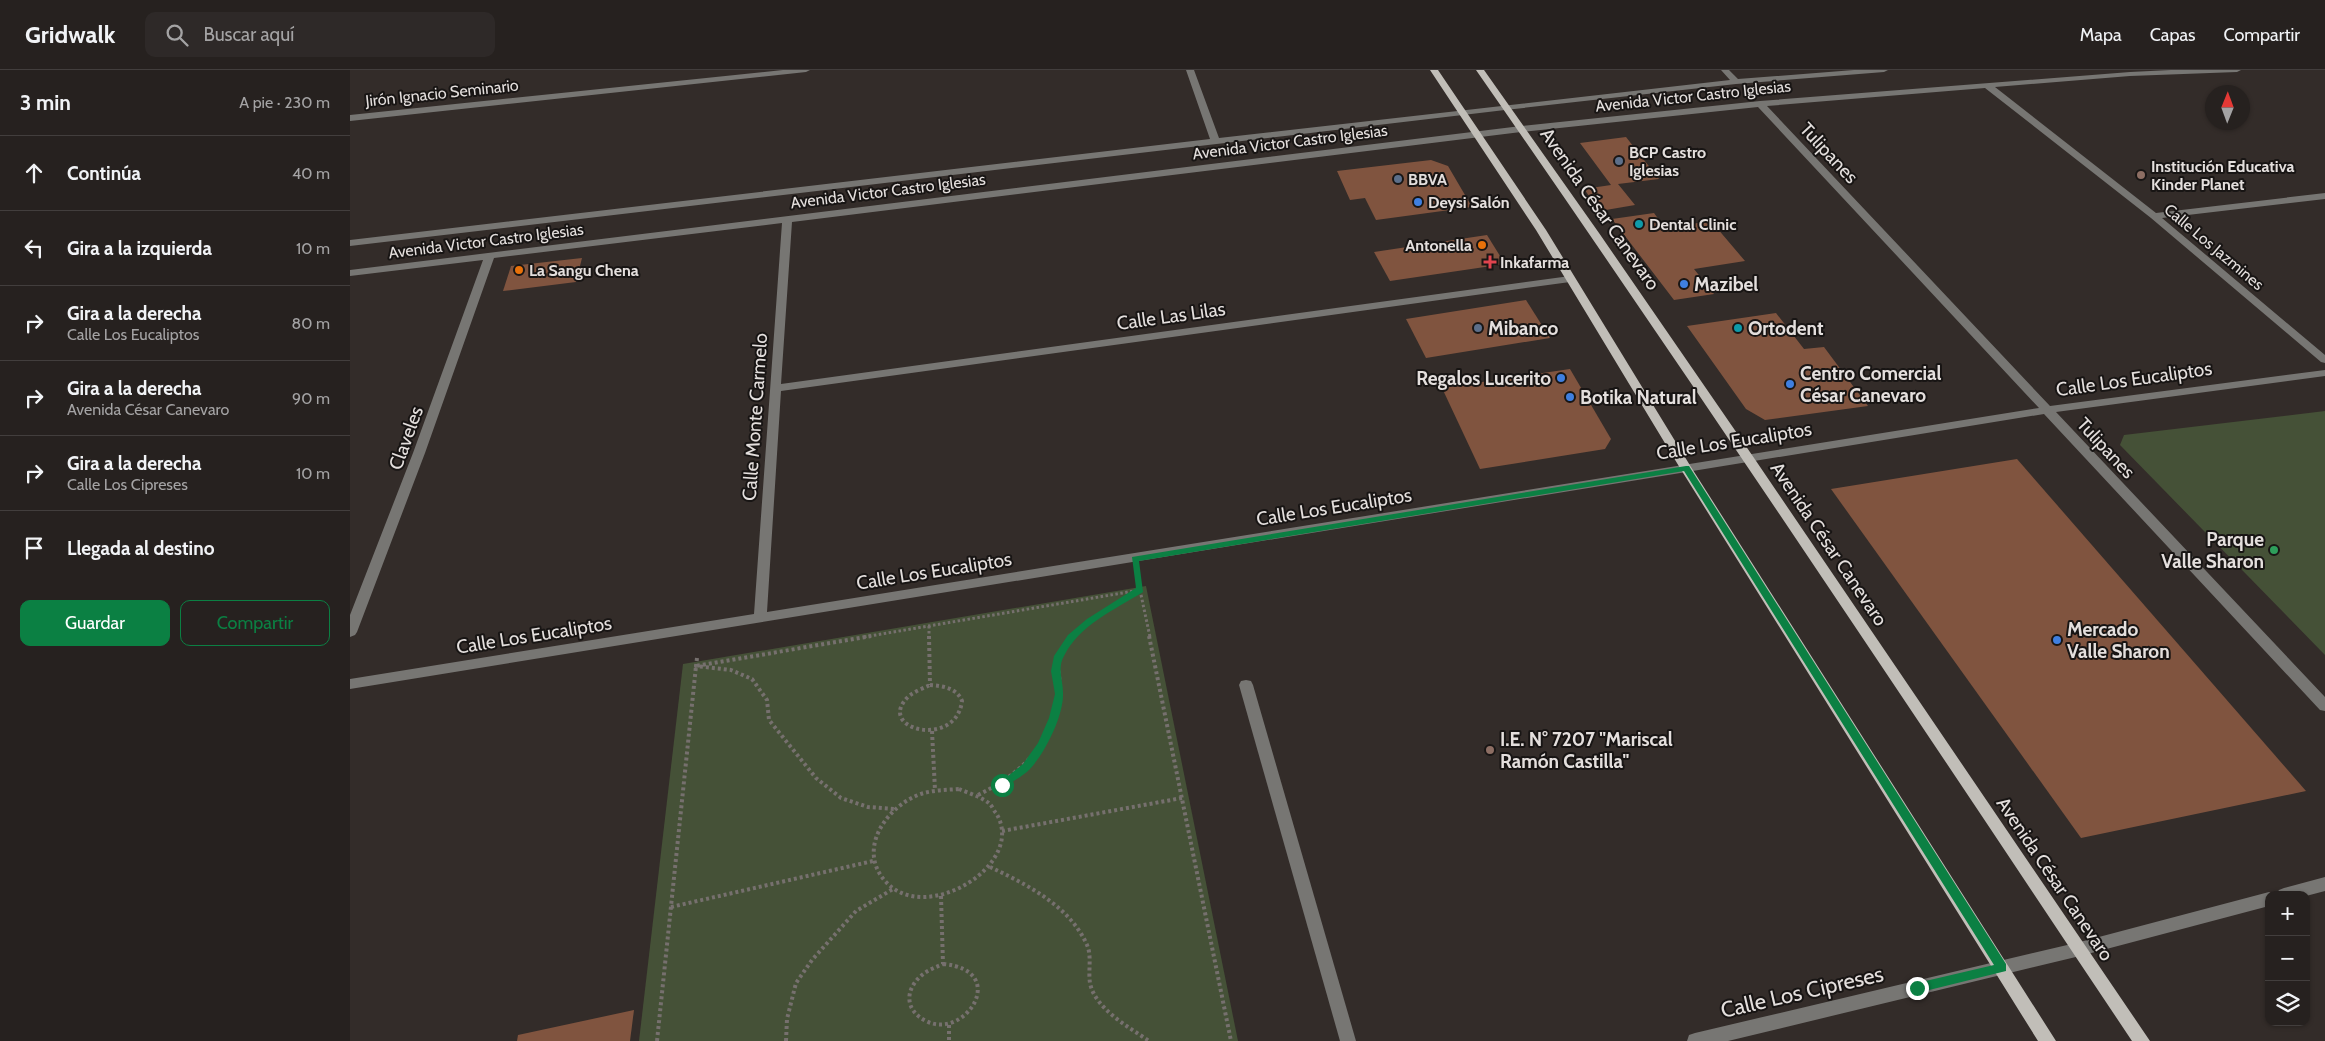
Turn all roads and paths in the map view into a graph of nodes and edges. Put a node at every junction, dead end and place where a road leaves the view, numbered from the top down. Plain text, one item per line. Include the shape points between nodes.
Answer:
1 (806, 70) edge
2 (1190, 70) edge
3 (1434, 70) edge
4 (1480, 70) edge
5 (1724, 70) edge
6 (1884, 70) edge
7 (2237, 70) edge
8 (1736, 82) junction
9 (1987, 85) junction
10 (1760, 104) junction
11 (1505, 107) junction
12 (1461, 112) junction
13 (350, 118) edge
14 (1520, 129) junction
15 (1477, 134) junction
16 (1215, 140) junction
17 (2325, 196) edge
18 (2154, 216) junction
19 (787, 219) junction
20 (350, 243) edge
21 (490, 255) junction
22 (350, 273) edge
23 (1570, 279) junction
24 (2325, 360) edge
25 (2325, 373) edge
26 (776, 388) junction
27 (2047, 410) junction
28 (1748, 458) junction
29 (1686, 468) junction
30 (1134, 559) junction
31 (1140, 590) junction
32 (760, 617) junction
33 (928, 626) junction
34 (701, 627) junction
35 (350, 632) edge
36 (696, 666) junction
37 (350, 684) edge
38 (930, 685) junction
39 (1246, 685) dead end
40 (2325, 706) edge
41 (932, 731) junction
42 (935, 790) junction
43 (978, 795) junction
44 (1182, 798) junction
45 (896, 809) junction
46 (1002, 831) junction
47 (873, 861) junction
48 (990, 867) junction
49 (2325, 884) edge
50 (893, 889) junction
51 (2299, 891) edge
52 (941, 896) junction
53 (2265, 900) edge
54 (671, 907) junction
55 (2080, 949) junction
56 (943, 964) junction
57 (2002, 968) junction
58 (949, 1025) junction
59 (657, 1041) edge
60 (786, 1041) edge
61 (949, 1041) edge
62 (1149, 1041) edge
63 (1231, 1041) edge
64 (1348, 1041) edge
65 (1694, 1041) edge
66 (2048, 1041) edge
67 (2142, 1041) edge

1 - 13 street, Jirón Ignacio Seminario
2 - 16 street
3 - 12 main road
4 - 11 main road, Avenida César Canevaro
5 - 8 street
6 - 8 street, Avenida Victor Castro Iglesias
7 - 9 street, Avenida Victor Castro Iglesias
8 - 11 street, Avenida Victor Castro Iglesias
9 - 10 street, Avenida Victor Castro Iglesias
9 - 18 street, Calle Los Jazmines
10 - 14 street, Avenida Victor Castro Iglesias
10 - 27 street, Tulipanes
11 - 12 street, Avenida Victor Castro Iglesias
11 - 14 main road, Avenida César Canevaro
12 - 15 main road
12 - 16 street, Avenida Victor Castro Iglesias
14 - 15 street, Avenida Victor Castro Iglesias
14 - 28 main road, Avenida César Canevaro
15 - 19 street, Avenida Victor Castro Iglesias
15 - 23 main road
16 - 20 street, Avenida Victor Castro Iglesias
17 - 18 street
18 - 24 street, Calle Los Jazmines
19 - 21 street, Avenida Victor Castro Iglesias
19 - 26 street, Calle Monte Carmelo
21 - 22 street, Avenida Victor Castro Iglesias
21 - 35 street, Claveles via 420,453
23 - 26 street, Calle Las Lilas
23 - 29 main road
25 - 27 street, Calle Los Eucaliptos
26 - 32 street, Calle Monte Carmelo
27 - 28 street, Calle Los Eucaliptos
27 - 40 street, Tulipanes
28 - 29 street, Calle Los Eucaliptos
28 - 55 main road, Avenida César Canevaro
29 - 30 street, Calle Los Eucaliptos
29 - 57 main road
30 - 31 path
30 - 32 street, Calle Los Eucaliptos
31 - 33 path
31 - 43 path via 1090,621 1072,638 1059,656 1056,671 1059,694 1042,745 1026,767 1002,785
31 - 44 path
32 - 34 street, Calle Los Eucaliptos
33 - 36 path
33 - 38 path
34 - 36 path
34 - 37 street, Calle Los Eucaliptos
36 - 45 path via 731,670 752,679 767,700 769,720 816,778 841,798 868,807
36 - 54 path
38 - 41 path via 950,687 961,699 958,715
38 - 41 path via 906,698 900,713 906,726 913,730
39 - 64 street
41 - 42 path
42 - 43 path via 958,789
42 - 45 path
43 - 46 path via 990,802 998,813
44 - 46 path
44 - 63 path
45 - 47 path via 875,836
46 - 48 path via 998,853
47 - 50 path via 881,879
47 - 54 path
48 - 52 path via 976,880
48 - 62 path via 1031,886 1054,902 1088,947 1088,968 1094,996
49 - 51 street
50 - 52 path via 906,895
50 - 60 path via 856,911 812,960 796,983 787,1019
52 - 56 path
53 - 55 street, Calle Los Cipreses
54 - 59 path
55 - 57 street, Calle Los Cipreses
55 - 67 main road, Avenida César Canevaro
56 - 58 path via 965,968 974,974 977,983 978,995 974,1005 967,1014
56 - 58 path via 928,970 915,981 908,1001 909,1011 923,1024 932,1028
57 - 65 street, Calle Los Cipreses
57 - 66 main road
58 - 61 path

